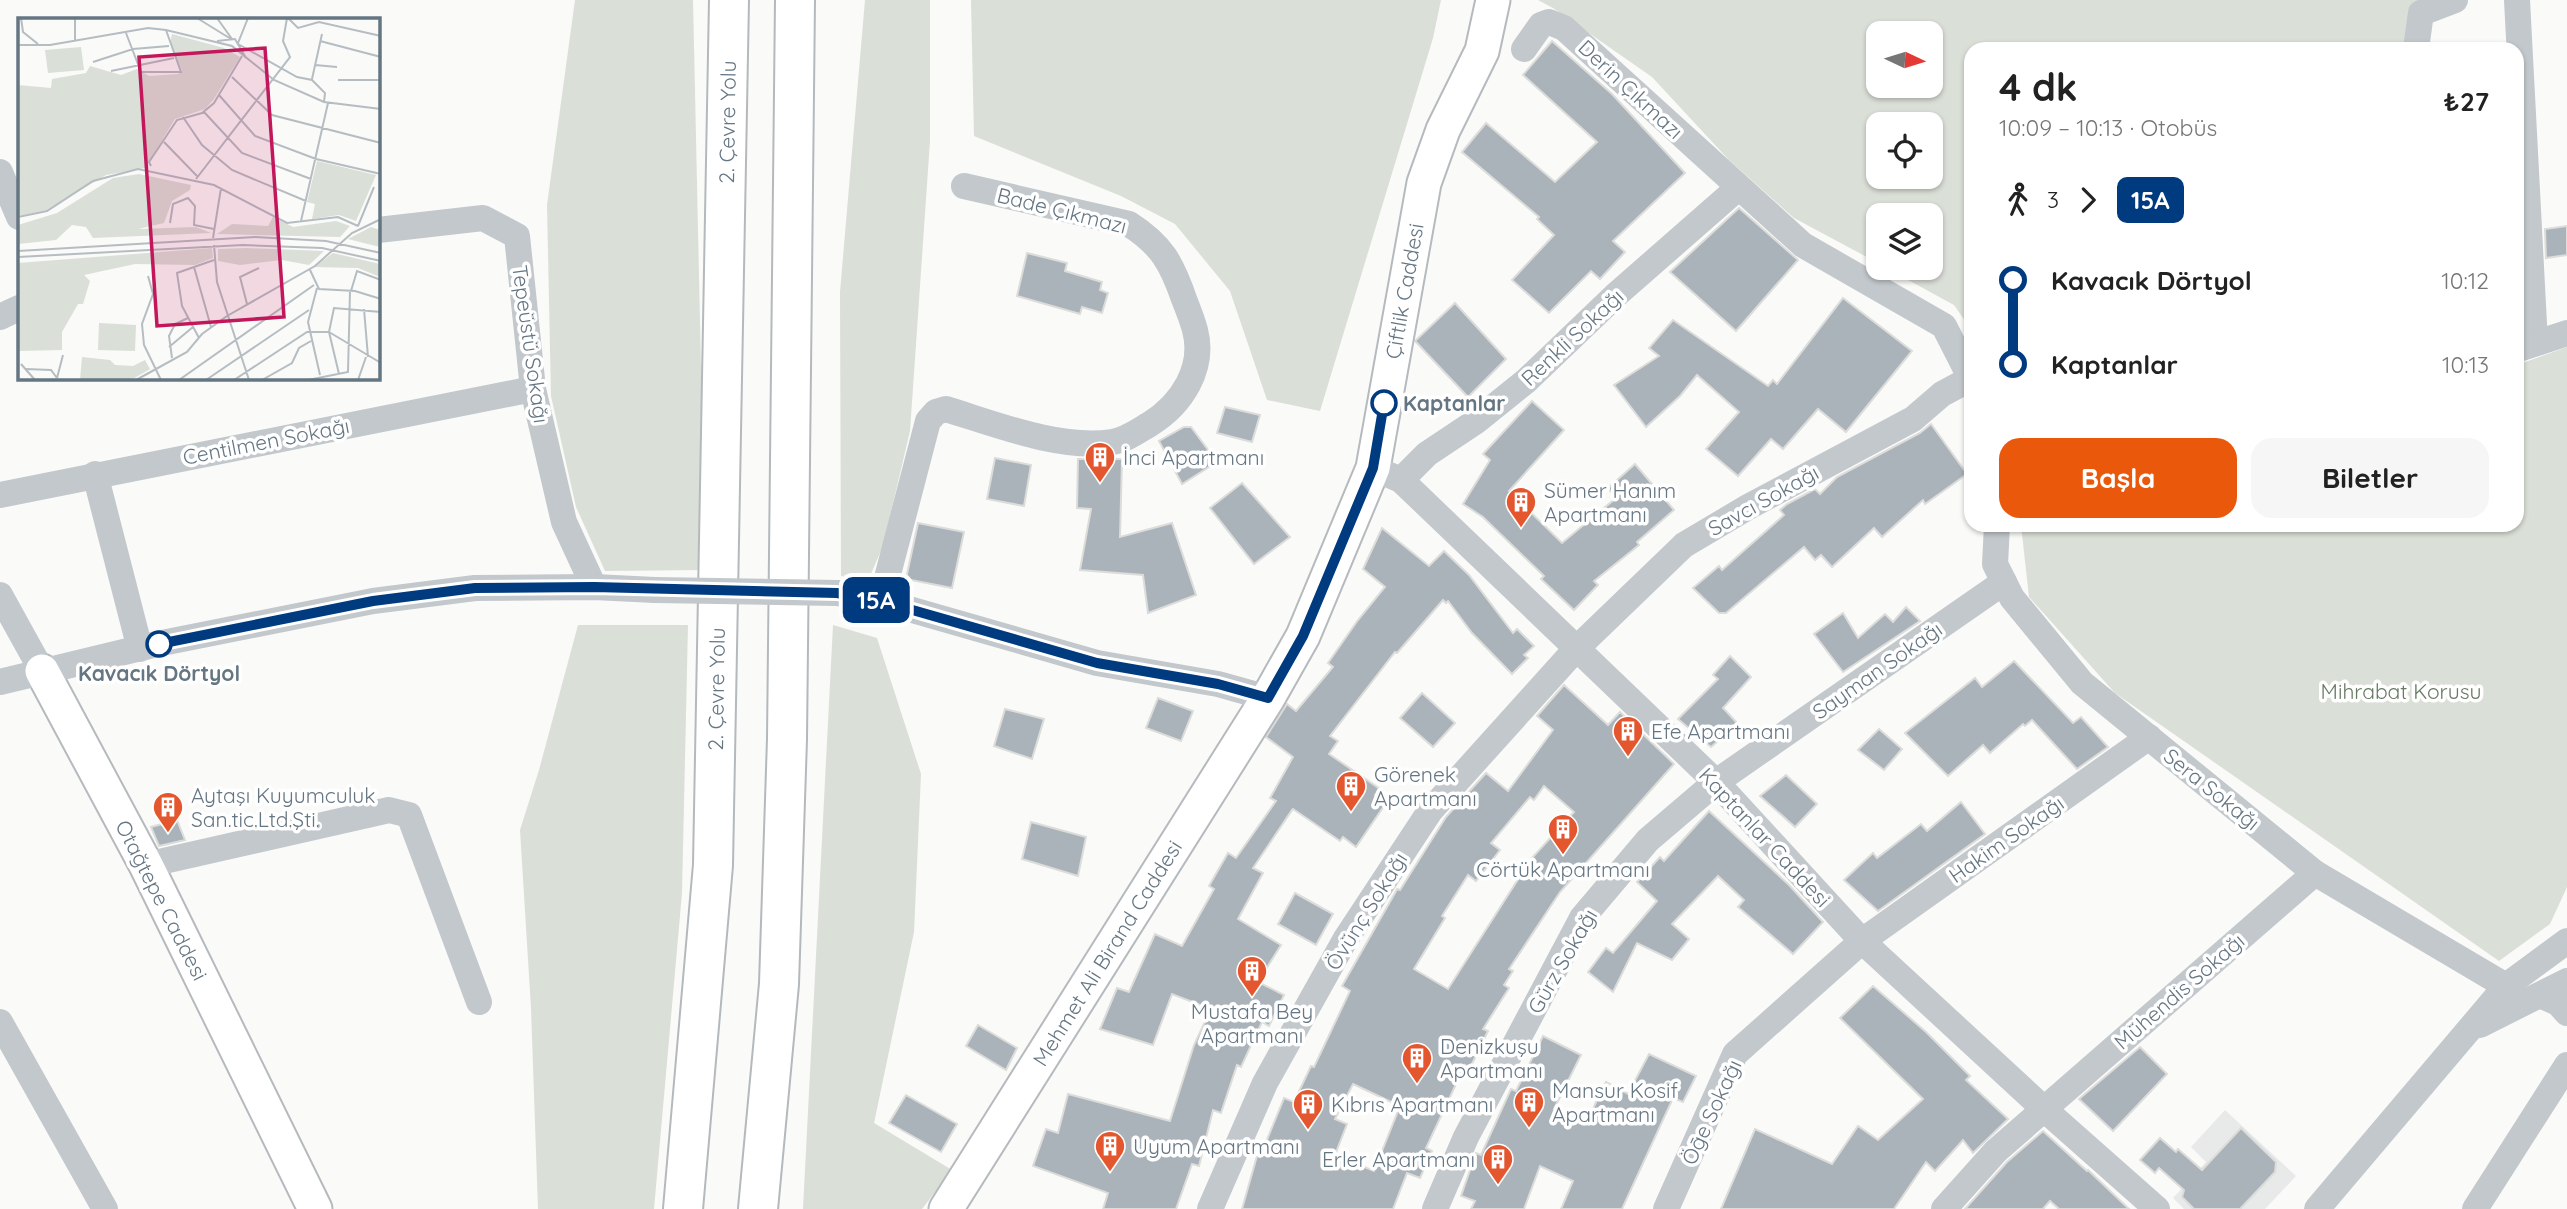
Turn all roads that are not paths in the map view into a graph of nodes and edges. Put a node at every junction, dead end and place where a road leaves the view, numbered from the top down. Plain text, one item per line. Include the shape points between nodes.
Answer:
1 (729, 0) edge
2 (795, 0) edge
3 (1493, 0) edge
4 (2455, 0) edge
5 (2517, 0) edge
6 (2417, 42) edge
7 (2518, 42) edge
8 (1524, 49) dead end
9 (0, 172) edge
10 (964, 186) dead end
11 (1738, 188) junction
12 (18, 215) edge
13 (380, 230) edge
14 (2524, 270) edge
15 (18, 308) edge
16 (0, 317) edge
17 (2567, 332) edge
18 (2526, 347) edge
19 (1964, 366) edge
20 (1964, 381) edge
21 (533, 389) junction
22 (95, 474) junction
23 (1387, 474) junction
24 (0, 495) edge
25 (1997, 532) edge
26 (2004, 582) junction
27 (594, 587) junction
28 (0, 595) edge
29 (881, 601) junction
30 (141, 649) junction
31 (1576, 649) junction
32 (42, 671) junction
33 (0, 682) edge
34 (1268, 698) junction
35 (2149, 737) junction
36 (1716, 782) junction
37 (146, 865) junction
38 (2315, 873) junction
39 (1862, 941) junction
40 (2567, 941) edge
41 (2567, 981) edge
42 (2506, 986) junction
43 (2542, 996) junction
44 (480, 1002) dead end
45 (2567, 1013) edge
46 (0, 1022) edge
47 (2472, 1029) junction
48 (2567, 1065) edge
49 (2043, 1109) junction
50 (105, 1209) edge
51 (315, 1209) edge
52 (683, 1209) edge
53 (758, 1209) edge
54 (946, 1209) edge
55 (1210, 1209) edge
56 (1435, 1209) edge
57 (1667, 1209) edge
58 (1944, 1209) edge
59 (2157, 1209) edge
60 (2317, 1209) edge
61 (2475, 1209) edge

1 - 52 highway, 2. Çevre Yolu via 713,866
2 - 53 highway via 779,984
3 - 23 main road, Çiftlik Caddesi via 1482,51 1443,130 1424,183
4 - 6 street via 2421,13
5 - 7 street
8 - 11 street, Derin Çıkmazı via 1541,25 1549,22 1564,27
9 - 12 street
10 - 29 street, Bade Çıkmazı via 1129,225 1143,233 1164,253 1183,295 1195,331 1193,374 1174,407 1113,442 1043,438 946,409 936,412 928,421
11 - 19 street via 1803,245 1944,326
11 - 23 street, Renkli Sokağı via 1475,422
13 - 21 street, Tepeüstü Sokağı via 483,218 517,236
14 - 18 street
15 - 16 street
17 - 18 street
20 - 31 street, Savcı Sokağı via 1913,419 1684,545
21 - 22 street, Centilmen Sokağı
21 - 27 street, Tepeüstü Sokağı via 564,522
22 - 24 street, Centilmen Sokağı
22 - 30 street
23 - 31 street, Kaptanlar Caddesi
23 - 34 main road, Çiftlik Caddesi
25 - 26 street, Sera Sokağı via 1996,564
26 - 35 street, Sera Sokağı via 2082,683
26 - 36 street, Sayman Sokağı
27 - 29 street, bridge via 837,593
27 - 30 street via 475,588 373,601
28 - 32 street, Otağtepe Caddesi
29 - 34 street via 1097,663 1218,684
30 - 32 street
31 - 36 street, Kaptanlar Caddesi
31 - 55 street, Övünç Sokağı via 1430,811 1345,940 1265,1083
32 - 33 street
32 - 37 main road, Otağtepe Caddesi
34 - 54 main road, Mehmet Ali Birand Caddesi
35 - 38 street, Sera Sokağı
35 - 39 street, Hakim Sokağı
36 - 39 street, Kaptanlar Caddesi
36 - 56 street, Gürz Sokağı via 1647,840 1583,918 1466,1137
37 - 44 street via 389,810 410,815
37 - 51 main road, Otağtepe Caddesi
38 - 42 street, Sera Sokağı
38 - 49 street, Mühendis Sokağı
39 - 49 street, Kaptanlar Caddesi
39 - 57 street, Öḡe Sokağı via 1735,1055
40 - 42 street
41 - 43 street
42 - 47 street
43 - 45 street
43 - 47 street
46 - 50 street
47 - 60 street
48 - 61 street
49 - 58 street, Mühendis Sokağı via 1996,1151
49 - 59 street, Kaptanlar Caddesi

